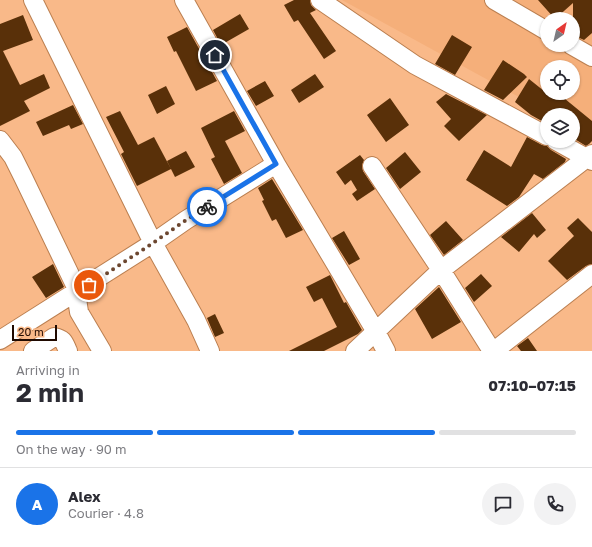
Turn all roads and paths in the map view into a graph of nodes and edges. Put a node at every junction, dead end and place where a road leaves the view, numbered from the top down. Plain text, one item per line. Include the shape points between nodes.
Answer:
1 (33, 0) edge
2 (184, 0) edge
3 (320, 0) edge
4 (494, 0) edge
5 (540, 27) edge
6 (580, 50) edge
7 (592, 57) edge
8 (540, 132) edge
9 (0, 140) edge
10 (570, 148) edge
11 (591, 158) edge
12 (276, 164) junction
13 (372, 166) dead end
14 (153, 243) junction
15 (441, 270) junction
16 (592, 274) edge
17 (76, 293) junction
18 (376, 332) junction
19 (0, 340) edge
20 (34, 351) edge
21 (68, 351) edge
22 (102, 351) edge
23 (210, 351) edge
24 (355, 351) edge
25 (386, 351) edge
26 (493, 351) edge

1 - 14 street
2 - 12 street
3 - 8 street via 415,65
4 - 5 street
6 - 7 street
9 - 17 street via 13,157 75,285
10 - 11 street
11 - 15 street
12 - 14 street
12 - 18 street
13 - 15 street
14 - 17 street
14 - 23 street via 196,320
15 - 18 street
15 - 26 street
16 - 26 street
17 - 19 street
17 - 22 street via 79,312
18 - 24 street
18 - 25 street
20 - 21 street via 54,337 61,338

